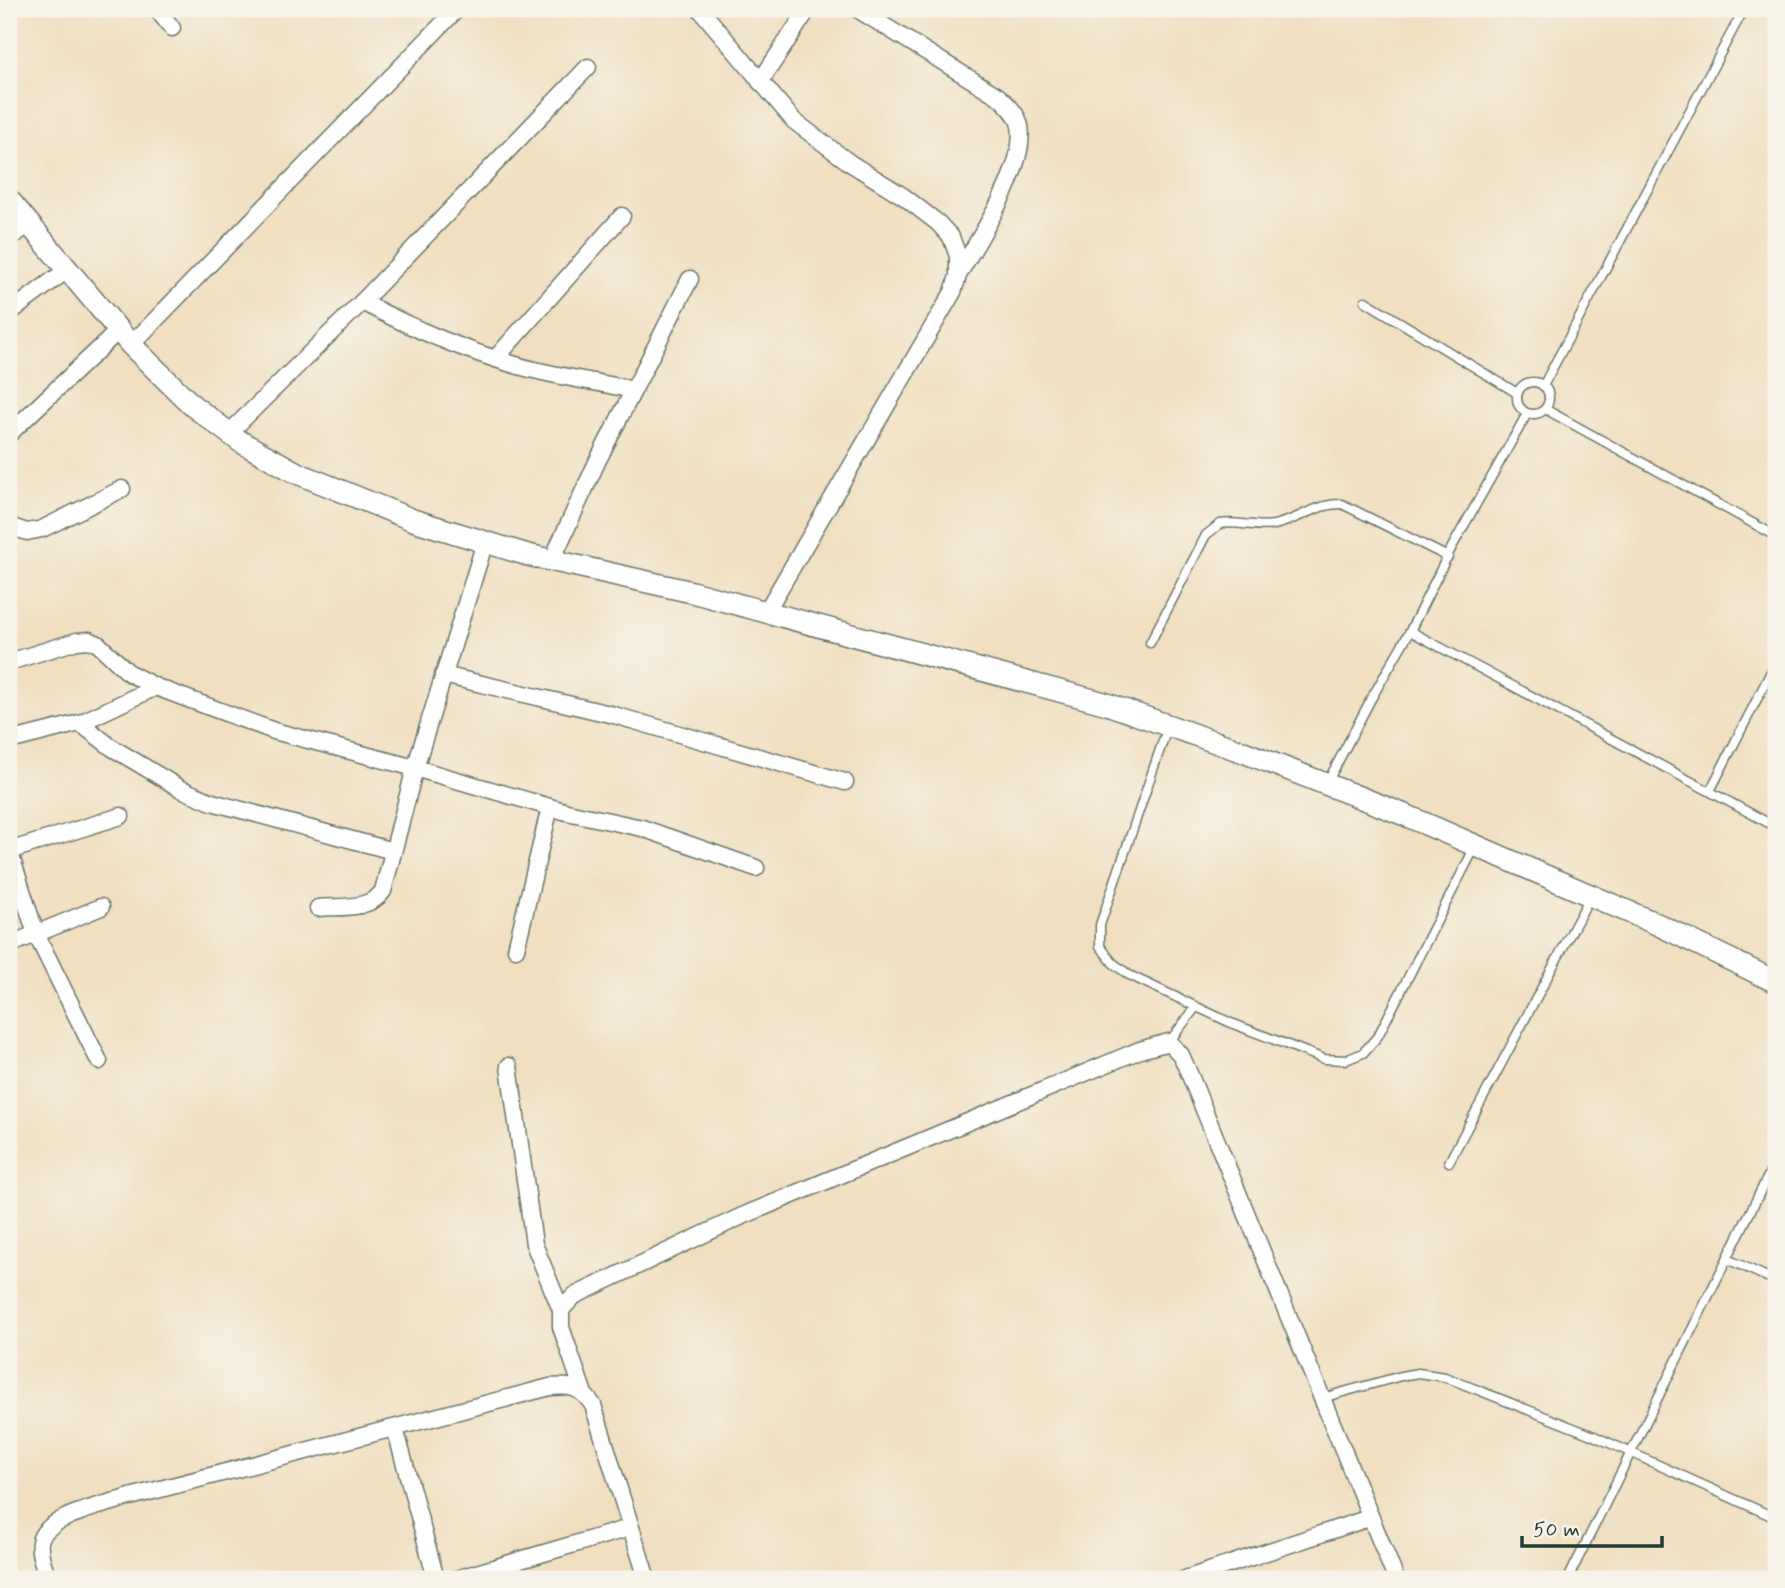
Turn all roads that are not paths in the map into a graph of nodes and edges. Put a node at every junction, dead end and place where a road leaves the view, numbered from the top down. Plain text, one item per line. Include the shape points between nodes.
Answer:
1 (157, 9) edge
2 (457, 9) edge
3 (700, 9) edge
4 (808, 9) edge
5 (857, 9) edge
6 (1744, 9) edge
7 (172, 28) dead end
8 (589, 67) dead end
9 (760, 82) junction
10 (9, 200) edge
11 (622, 216) dead end
12 (29, 224) junction
13 (9, 239) edge
14 (67, 270) junction
15 (958, 276) junction
16 (690, 279) dead end
17 (1364, 301) dead end
18 (362, 302) junction
19 (9, 313) edge
20 (125, 338) junction
21 (495, 359) junction
22 (1544, 386) junction
23 (633, 390) junction
24 (1517, 393) junction
25 (1545, 409) junction
26 (1527, 414) junction
27 (229, 433) junction
28 (9, 434) edge
29 (122, 489) dead end
30 (9, 526) edge
31 (1776, 537) edge
32 (485, 542) junction
33 (1448, 557) junction
34 (552, 560) junction
35 (765, 612) junction
36 (1410, 631) junction
37 (1150, 643) dead end
38 (9, 662) edge
39 (1776, 662) edge
40 (443, 675) junction
41 (156, 687) junction
42 (80, 723) junction
43 (1168, 725) junction
44 (9, 741) edge
45 (415, 768) junction
46 (845, 782) dead end
47 (1327, 783) junction
48 (1710, 791) junction
49 (550, 807) junction
50 (121, 816) dead end
51 (1776, 827) edge
52 (1476, 845) junction
53 (9, 850) edge
54 (393, 852) junction
55 (756, 868) dead end
56 (1591, 895) junction
57 (101, 907) dead end
58 (317, 908) dead end
59 (36, 934) junction
60 (9, 945) edge
61 (516, 949) dead end
62 (1776, 982) edge
63 (1196, 1007) junction
64 (1169, 1042) junction
65 (100, 1061) dead end
66 (509, 1066) dead end
67 (1776, 1160) edge
68 (1450, 1161) dead end
69 (1727, 1259) junction
70 (1776, 1281) edge
71 (562, 1310) junction
72 (583, 1391) junction
73 (1322, 1398) junction
74 (395, 1428) junction
75 (1631, 1451) junction
76 (1776, 1517) edge
77 (1369, 1518) junction
78 (629, 1528) junction
79 (48, 1579) edge
80 (436, 1579) edge
81 (456, 1579) edge
82 (647, 1579) edge
83 (1185, 1579) edge
84 (1395, 1579) edge
85 (1568, 1579) edge

1 - 7 street
2 - 20 street via 296,178
3 - 9 street
4 - 9 street
5 - 15 street via 998,96 1011,107 1020,125 1013,174
6 - 22 lane
8 - 18 street
9 - 15 street via 794,121 938,223 951,237 958,256
10 - 12 street
11 - 21 street
12 - 13 street
12 - 14 street
14 - 19 street
14 - 20 street
15 - 35 street via 953,292
16 - 23 street
17 - 24 lane
18 - 21 street
18 - 27 street
20 - 27 street via 193,406
20 - 28 street
21 - 23 street
22 - 24 lane via 1526,384
22 - 25 lane via 1549,398
23 - 34 street
24 - 26 lane via 1518,405
25 - 26 lane
25 - 31 lane
26 - 33 lane
27 - 32 street via 297,473 413,520
29 - 30 street via 42,529 27,533
32 - 34 street
32 - 40 street
33 - 36 lane
33 - 37 lane via 1342,504 1323,506 1269,526 1220,524 1206,535
34 - 35 street
35 - 43 street via 1049,687
36 - 47 lane
36 - 48 lane
38 - 41 street via 89,640 129,673
39 - 48 lane
40 - 45 street
40 - 46 street via 614,715
41 - 42 street
41 - 45 street via 274,731
42 - 44 street
42 - 54 street via 181,789 212,802
43 - 47 street
43 - 63 lane via 1100,925 1100,946 1112,963 1129,975
45 - 49 street
45 - 54 street
47 - 52 street
48 - 51 lane
49 - 55 street via 642,828
49 - 61 street
50 - 53 street
52 - 56 street
52 - 63 lane via 1378,1036 1363,1053 1346,1060 1324,1059
53 - 59 street
54 - 58 street via 383,891 373,902
56 - 62 street
56 - 68 lane
57 - 59 street
59 - 60 street
59 - 65 street
63 - 64 lane
64 - 71 street via 1140,1050 740,1217 574,1296
64 - 73 street via 1189,1073
66 - 71 street via 534,1244
67 - 69 lane
69 - 70 lane
69 - 75 lane
71 - 72 street via 561,1327
72 - 74 street via 550,1387
72 - 78 street via 593,1405
73 - 75 lane via 1418,1373 1445,1377
73 - 77 street
74 - 79 street via 67,1517 46,1529 40,1542
74 - 80 street
75 - 76 lane
75 - 85 lane
77 - 83 street
77 - 84 street
78 - 81 street
78 - 82 street

